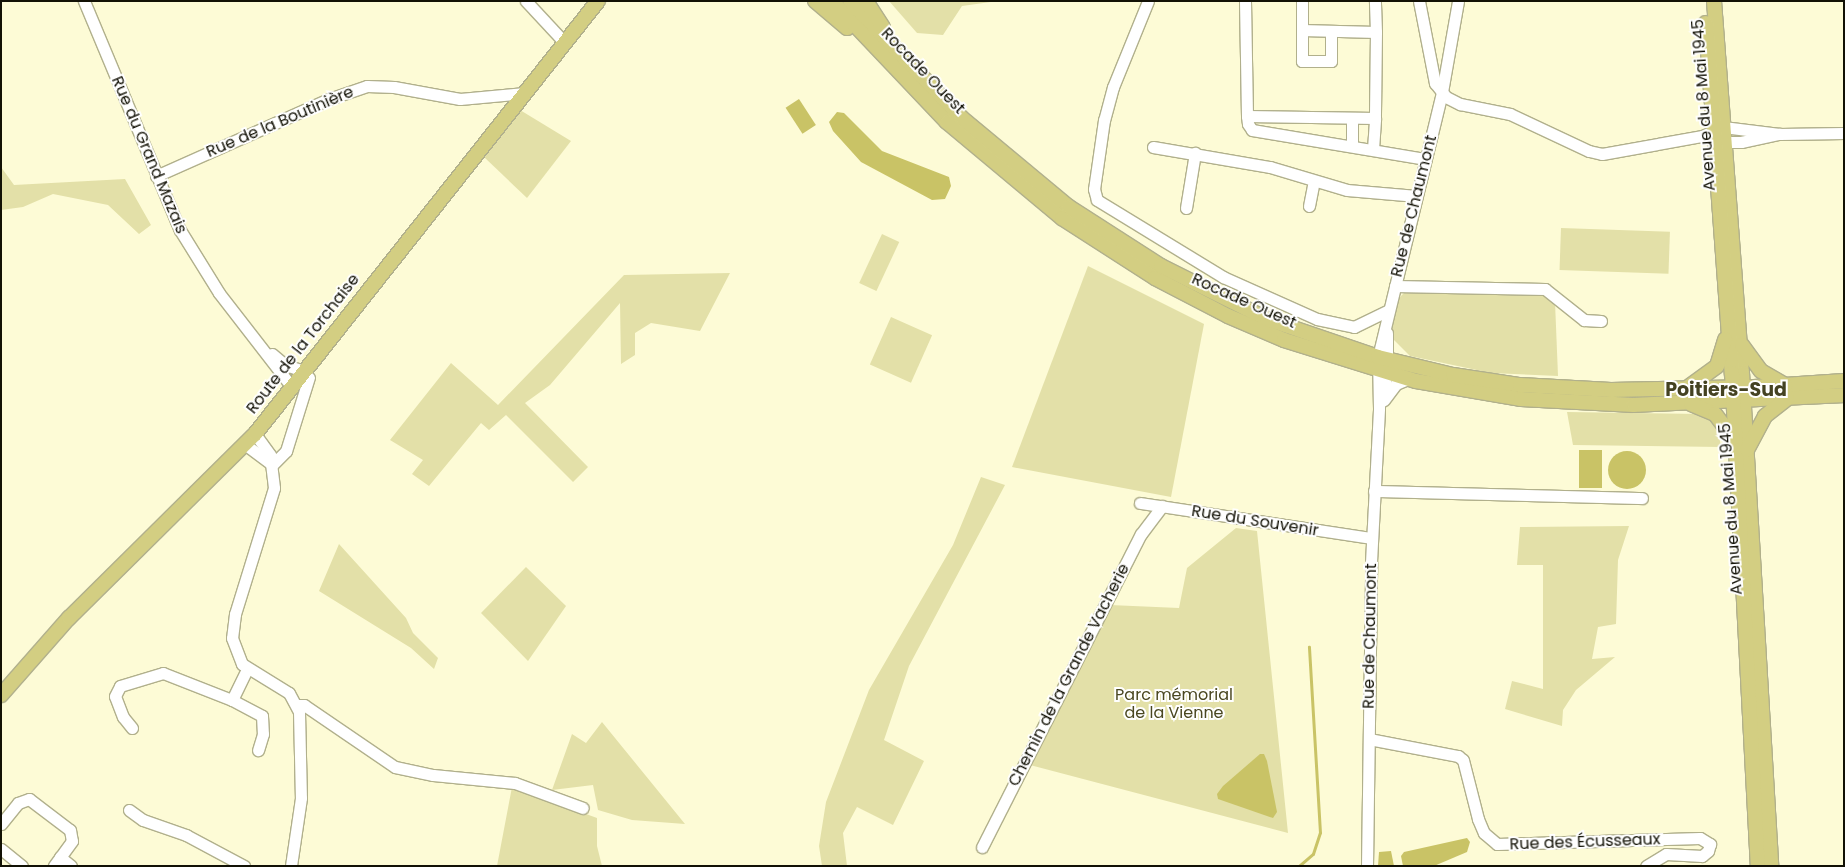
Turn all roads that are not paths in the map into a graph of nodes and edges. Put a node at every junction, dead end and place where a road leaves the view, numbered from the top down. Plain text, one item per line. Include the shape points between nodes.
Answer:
1 (84, 1) edge
2 (526, 1) edge
3 (815, 1) edge
4 (832, 1) edge
5 (850, 1) edge
6 (866, 1) edge
7 (1148, 1) edge
8 (1245, 1) edge
9 (1302, 1) edge
10 (1376, 1) edge
11 (1419, 1) edge
12 (1458, 1) edge
13 (1705, 1) edge
14 (1714, 1) edge
15 (598, 3) edge
16 (1302, 30) junction
17 (1331, 31) junction
18 (1376, 32) junction
19 (565, 43) junction
20 (907, 83) junction
21 (1442, 92) junction
22 (526, 93) junction
23 (1247, 116) junction
24 (962, 118) junction
25 (1352, 118) junction
26 (1375, 118) junction
27 (1844, 133) edge
28 (1715, 135) junction
29 (1153, 146) dead end
30 (1352, 146) junction
31 (1373, 149) junction
32 (1195, 153) junction
33 (1426, 159) junction
34 (156, 176) junction
35 (1314, 181) junction
36 (1417, 196) junction
37 (1309, 206) dead end
38 (1186, 208) dead end
39 (1395, 286) junction
40 (1387, 315) junction
41 (1601, 321) dead end
42 (1728, 323) junction
43 (1739, 338) junction
44 (264, 348) junction
45 (1382, 365) junction
46 (307, 374) junction
47 (1408, 379) junction
48 (1844, 381) edge
49 (292, 388) junction
50 (1737, 392) junction
51 (1786, 392) junction
52 (1844, 395) edge
53 (1686, 396) junction
54 (1379, 408) junction
55 (255, 434) junction
56 (1734, 439) junction
57 (246, 444) junction
58 (1746, 452) junction
59 (272, 465) junction
60 (1374, 491) junction
61 (1642, 498) dead end
62 (1140, 503) dead end
63 (1162, 506) junction
64 (1371, 538) junction
65 (247, 669) junction
66 (15, 681) junction
67 (1, 695) edge
68 (232, 700) junction
69 (1, 702) edge
70 (297, 705) junction
71 (132, 728) dead end
72 (1369, 739) junction
73 (258, 750) dead end
74 (583, 808) dead end
75 (129, 810) dead end
76 (1, 824) edge
77 (982, 847) dead end
78 (1, 849) edge
79 (57, 862) edge
80 (1655, 862) edge
81 (22, 866) edge
82 (71, 866) edge
83 (244, 866) edge
84 (291, 866) edge
85 (1367, 866) edge
86 (1646, 866) edge
87 (1758, 866) edge
88 (1770, 866) edge

1 - 34 street, Rue du Grand Mazais
2 - 19 street
3 - 20 main road
4 - 20 main road, Rocade Ouest
5 - 24 main road, Rocade Ouest
6 - 24 main road via 885,30
7 - 40 street via 1104,120 1094,189 1097,200 1224,276 1317,319 1354,327
8 - 23 street
9 - 16 street
10 - 18 street
11 - 21 street via 1431,74
12 - 21 street, Rue de Chaumont
13 - 28 main road, Avenue du 8 Mai 1945
14 - 28 main road, Avenue du 8 Mai 1945
15 - 19 main road, Route de la Torchaise
16 - 17 street
16 - 17 street via 1302,61 1331,61
17 - 18 street
18 - 26 street
19 - 22 main road, Route de la Torchaise via 552,68
20 - 45 main road, Rocade Ouest via 1031,194 1124,260 1262,331
21 - 28 street via 1460,104 1510,114 1596,153 1609,154
21 - 33 street, Rue de Chaumont
22 - 34 street, Rue de la Boutinière via 460,99 394,87 367,86 329,99
22 - 46 main road, Route de la Torchaise
23 - 25 street
23 - 30 street via 1252,130
24 - 45 main road, Rocade Ouest via 1069,207 1161,266 1267,319
25 - 26 street
25 - 30 street
26 - 31 street
27 - 28 street
28 - 42 main road, Avenue du 8 Mai 1945
28 - 43 main road, Avenue du 8 Mai 1945
29 - 32 street
30 - 31 street
31 - 33 street
32 - 35 street via 1284,170
32 - 38 street
33 - 36 street, Rue de Chaumont
34 - 44 street, Rue du Grand Mazais via 194,254 219,293
35 - 36 street via 1347,190
35 - 37 street
36 - 39 street, Rue de Chaumont
39 - 40 street, Rue de Chaumont
39 - 41 street via 1545,288 1584,320
40 - 45 street, Rue de Chaumont
42 - 50 main road, Avenue du 8 Mai 1945
42 - 53 main road via 1717,366
43 - 50 main road, Avenue du 8 Mai 1945
43 - 51 main road via 1757,368
44 - 46 street, Rue du Grand Mazais via 286,365
44 - 49 street, Rue du Grand Mazais
45 - 47 main road, Rocade Ouest
45 - 53 main road, Rocade Ouest via 1520,385
45 - 54 street, Rue de Chaumont
46 - 49 main road, Route de la Torchaise
46 - 59 street via 286,451
47 - 53 main road, Rocade Ouest via 1487,394 1559,402 1634,406
47 - 54 street via 1396,384
48 - 51 main road
49 - 55 main road, Route de la Torchaise
50 - 51 main road, Rocade Ouest
50 - 53 main road, Rocade Ouest
50 - 56 main road, Avenue du 8 Mai 1945
50 - 58 main road, Avenue du 8 Mai 1945
51 - 52 main road
51 - 58 main road via 1765,416
53 - 56 main road via 1715,414
54 - 60 street, Rue de Chaumont
55 - 57 main road, Route de la Torchaise
55 - 59 street
56 - 87 main road, Avenue du 8 Mai 1945
57 - 59 street
57 - 66 main road, Route de la Torchaise via 69,618
58 - 88 main road, Avenue du 8 Mai 1945
59 - 65 street via 272,498 233,629 233,647
60 - 61 street
60 - 64 street, Rue de Chaumont
62 - 63 street, Rue du Souvenir
63 - 64 street, Rue du Souvenir
63 - 77 street, Chemin de la Grande Vacherie via 1140,534
64 - 72 street, Rue de Chaumont
65 - 68 street
65 - 70 street via 284,689
66 - 67 main road, Route de la Torchaise
66 - 69 main road, Route de la Torchaise
68 - 71 street via 167,674 153,674 120,686 115,692 123,718
68 - 73 street via 262,716 263,734
70 - 74 street via 304,705 394,767 433,775 515,783
70 - 84 street via 302,784
72 - 80 street, Rue des Écusseaux via 1458,756 1463,760 1478,819 1484,833 1497,844 1697,838 1706,839 1710,844 1702,856 1672,854
72 - 85 street, Rue de Chaumont
75 - 83 street via 142,820 186,835
76 - 79 street via 18,803 32,795 76,829 72,841
78 - 81 street
79 - 82 street
80 - 86 street, Rue des Écusseaux

